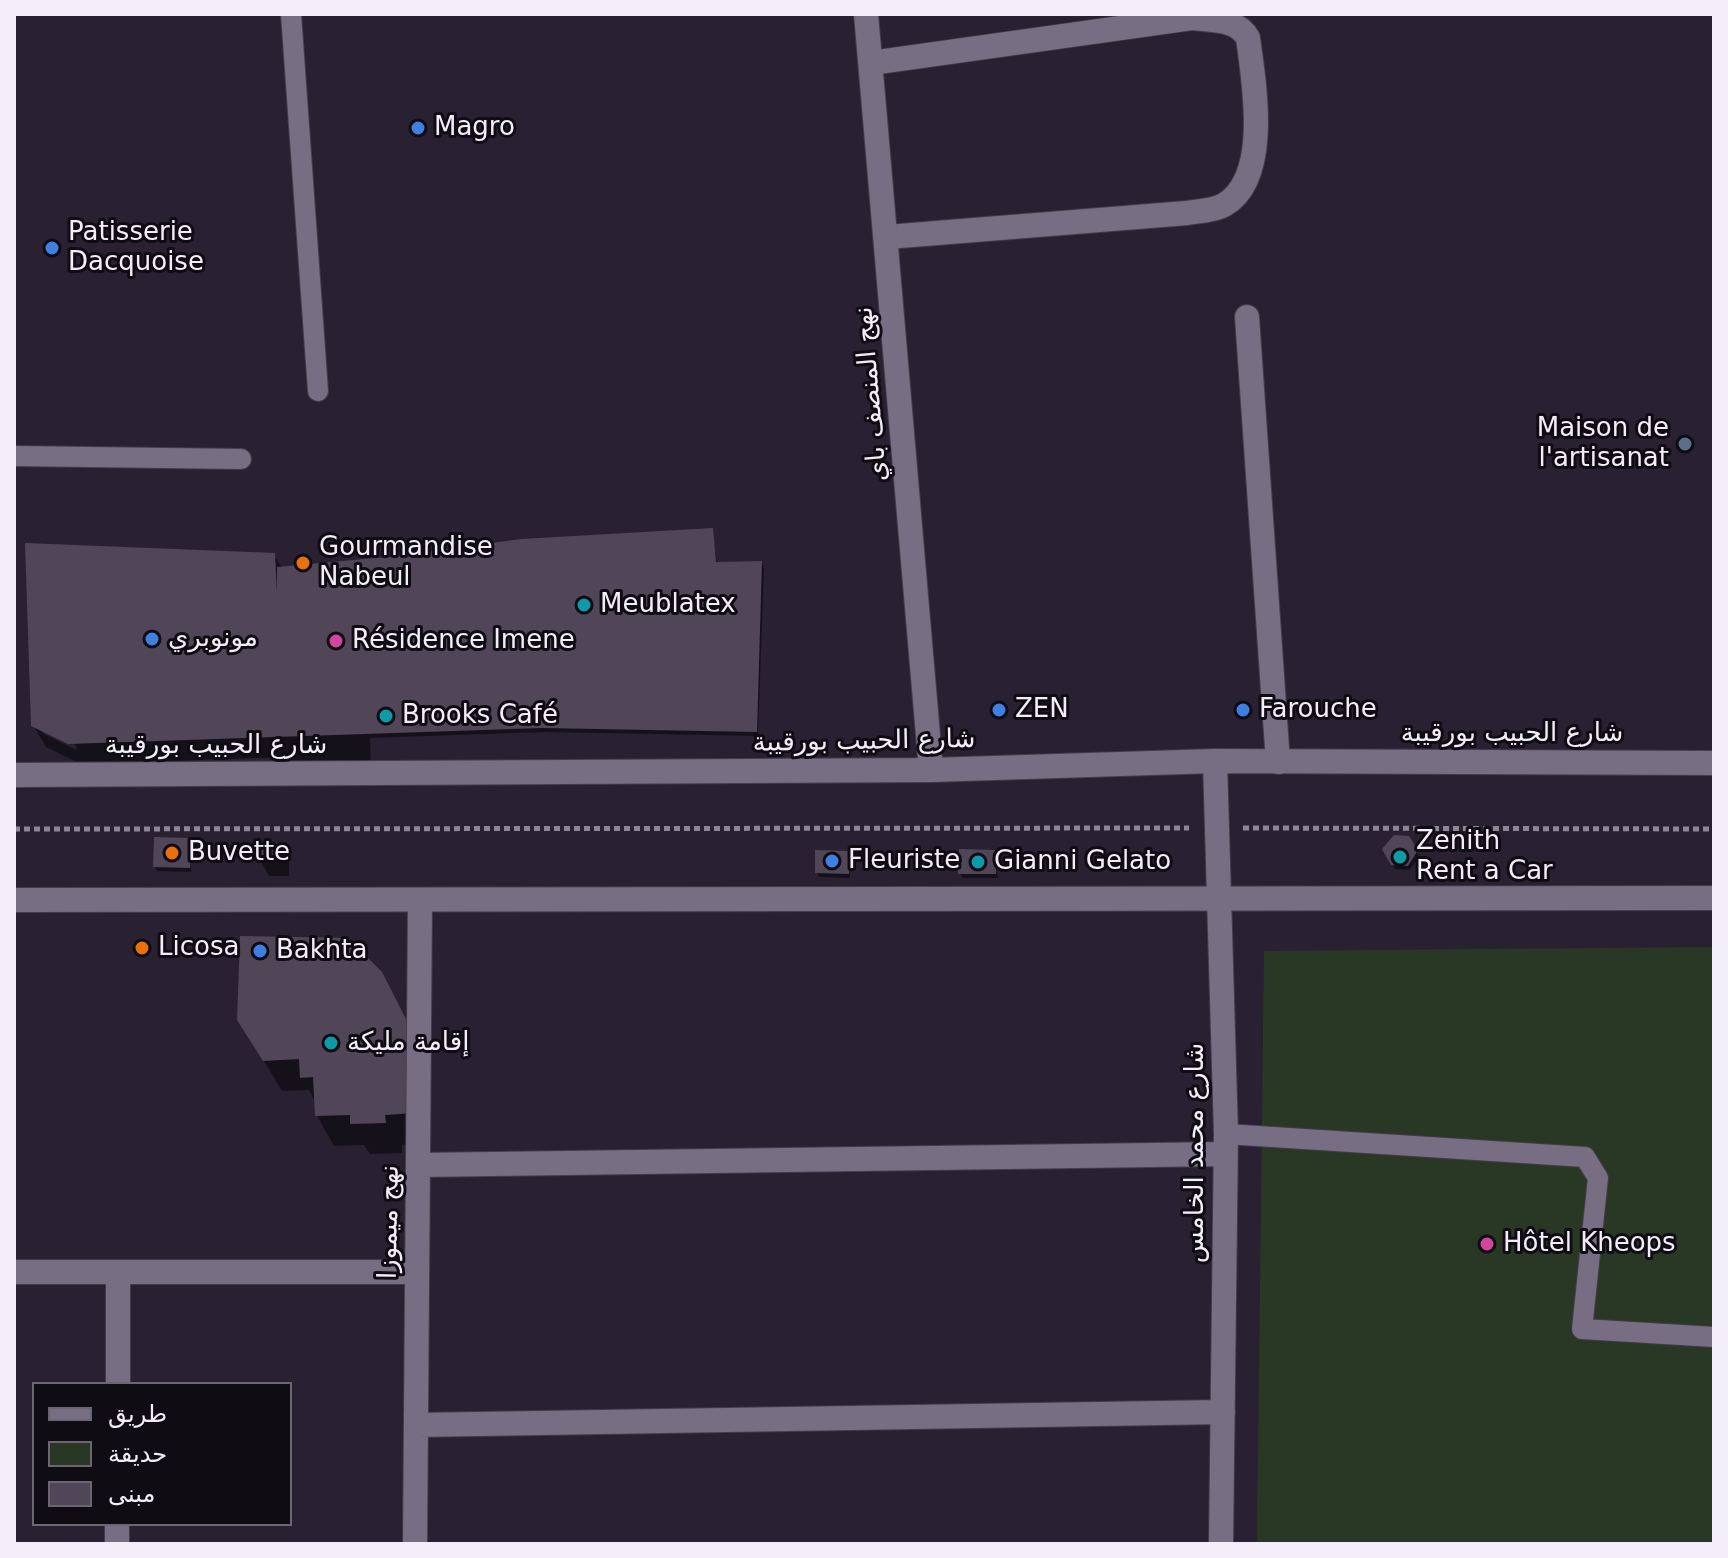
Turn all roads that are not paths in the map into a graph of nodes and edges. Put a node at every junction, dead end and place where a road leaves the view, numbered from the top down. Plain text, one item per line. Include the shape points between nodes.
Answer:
1 (291, 14) edge
2 (866, 14) edge
3 (871, 63) junction
4 (887, 237) junction
5 (1247, 317) dead end
6 (318, 391) dead end
7 (14, 456) edge
8 (241, 459) dead end
9 (1215, 761) junction
10 (1278, 762) junction
11 (1714, 763) edge
12 (931, 770) junction
13 (14, 775) edge
14 (1714, 898) edge
15 (1220, 899) junction
16 (14, 900) edge
17 (420, 901) junction
18 (1226, 1144) junction
19 (419, 1165) junction
20 (14, 1272) edge
21 (118, 1272) junction
22 (417, 1272) junction
23 (1714, 1337) edge
24 (118, 1382) edge
25 (1223, 1412) junction
26 (416, 1425) junction
27 (415, 1544) edge
28 (1221, 1544) edge

1 - 6 lane
2 - 3 street, نهج المنصف باي
3 - 4 street, نهج المنصف باي
3 - 4 street via 1192,18 1244,30 1255,95 1254,155 1248,177 1221,207
4 - 12 street, نهج المنصف باي
5 - 10 street
7 - 8 lane
9 - 10 street, شارع الحبيب بورقيبة
9 - 12 street, شارع الحبيب بورقيبة
9 - 15 street, شارع محمد الخامس
10 - 11 street, شارع الحبيب بورقيبة
12 - 13 street, شارع الحبيب بورقيبة
14 - 15 street
15 - 17 street
15 - 18 street, شارع محمد الخامس
16 - 17 street
17 - 19 street, نهج ميموزا
18 - 19 street
18 - 23 lane via 1585,1157 1598,1178 1582,1329
18 - 25 street, شارع محمد الخامس
19 - 22 street, نهج ميموزا
20 - 21 street
21 - 22 street
21 - 24 street
22 - 26 street, نهج ميموزا
25 - 26 street
25 - 28 street, شارع محمد الخامس
26 - 27 street, نهج ميموزا

